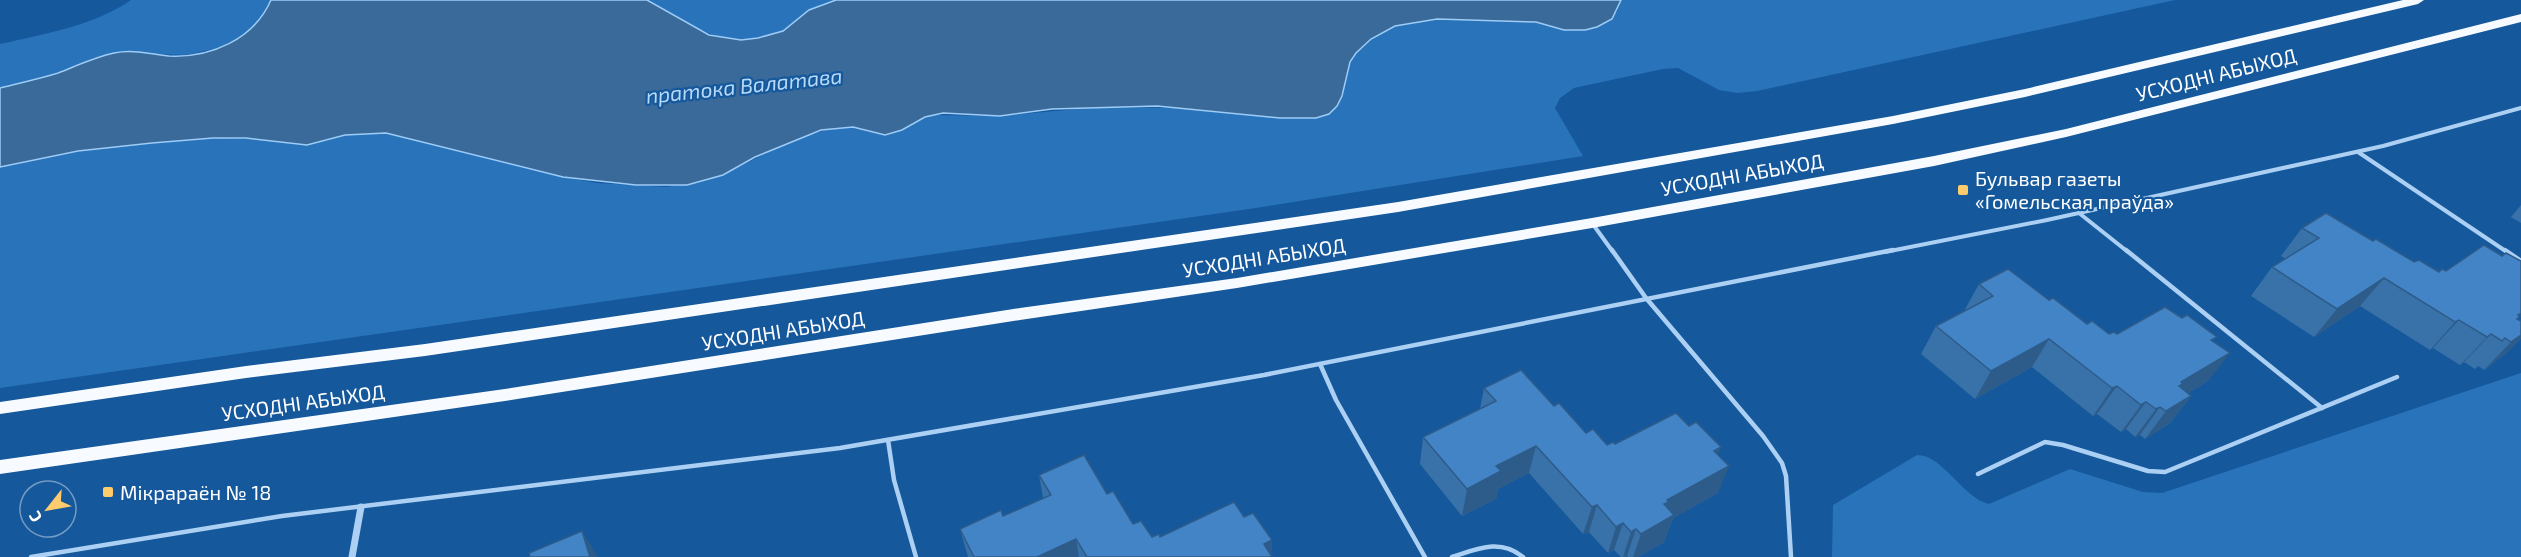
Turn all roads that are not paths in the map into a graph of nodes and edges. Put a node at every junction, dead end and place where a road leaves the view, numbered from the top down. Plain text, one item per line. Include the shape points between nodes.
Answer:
1 (2418, 0) edge
2 (2521, 18) edge
3 (2521, 108) edge
4 (2358, 152) junction
5 (2079, 213) junction
6 (1592, 223) junction
7 (2521, 261) edge
8 (1646, 298) junction
9 (1320, 364) junction
10 (2397, 376) dead end
11 (0, 408) edge
12 (2322, 408) junction
13 (888, 440) junction
14 (0, 467) edge
15 (1978, 474) dead end
16 (361, 507) junction
17 (31, 557) edge
18 (352, 557) edge
19 (916, 557) edge
20 (1425, 557) edge
21 (1452, 557) edge
22 (1522, 557) edge
23 (1791, 557) edge

1 - 11 main road, УСХОДНІ АБЫХОД via 2003,98 1409,205 471,344
2 - 6 main road, УСХОДНІ АБЫХОД via 2066,133
3 - 4 lane
4 - 5 lane
4 - 7 lane
5 - 8 lane
5 - 12 lane
6 - 8 lane
6 - 14 main road, УСХОДНІ АБЫХОД via 1237,283
8 - 9 lane
8 - 23 lane via 1782,463
9 - 13 lane
9 - 20 lane via 1336,400
10 - 12 lane
12 - 15 lane via 2165,472 2148,471 2045,442
13 - 16 lane
13 - 19 lane via 894,480
16 - 17 lane
16 - 18 street
21 - 22 lane via 1496,545 1508,546

